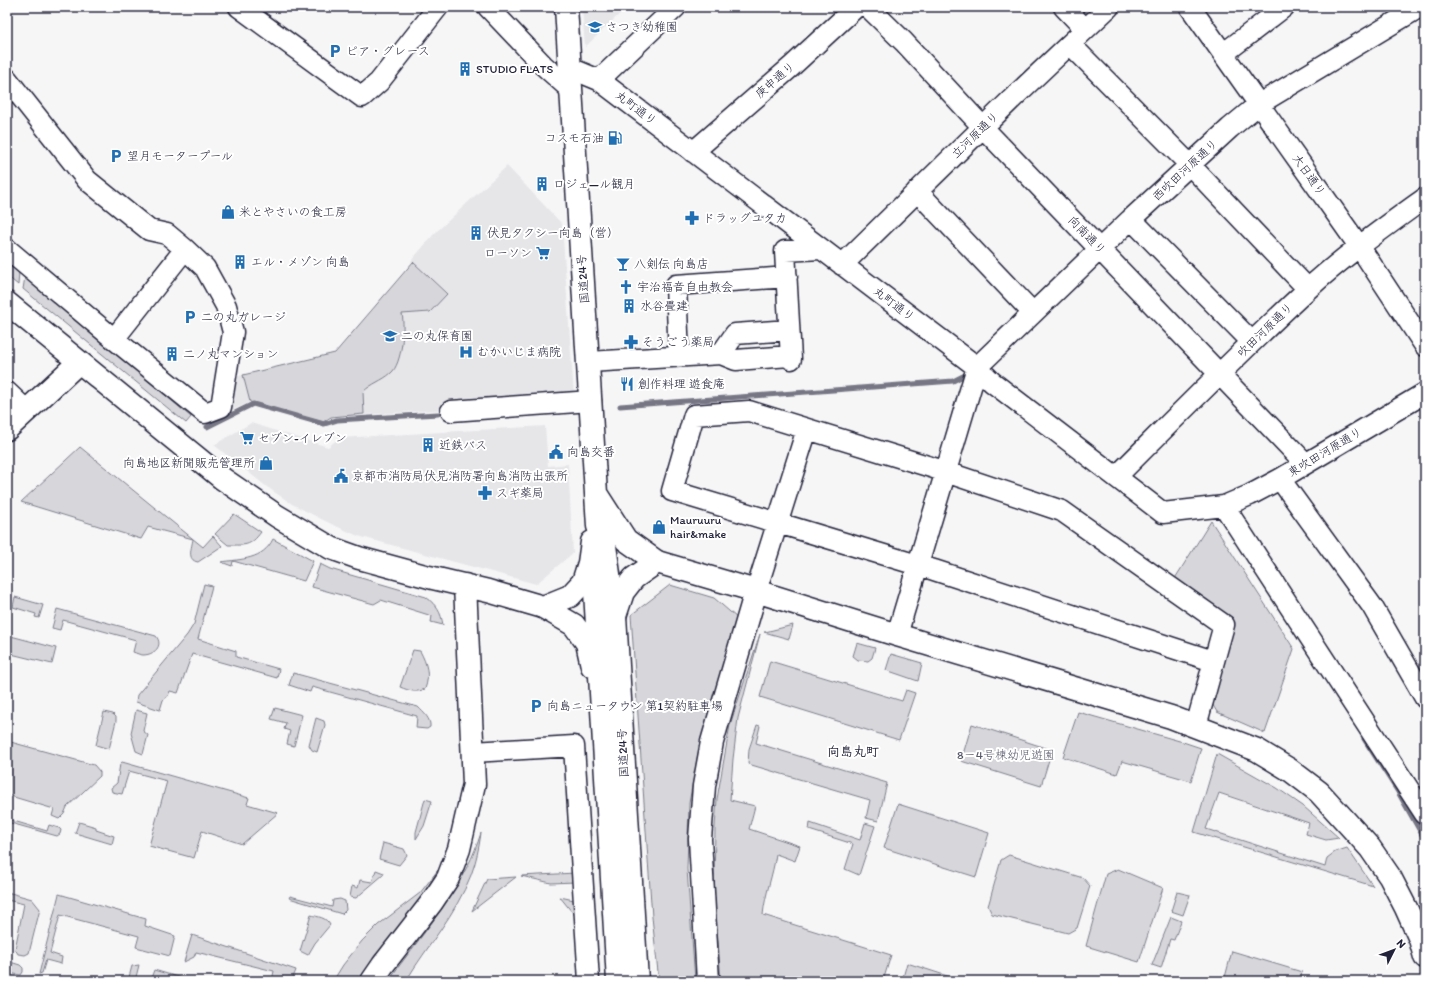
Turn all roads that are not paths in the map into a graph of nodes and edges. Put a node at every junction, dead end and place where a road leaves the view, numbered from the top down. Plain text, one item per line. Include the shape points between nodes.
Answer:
1 (438, 7) edge
2 (488, 7) edge
3 (566, 7) edge
4 (676, 7) edge
5 (856, 7) edge
6 (868, 7) edge
7 (1064, 7) edge
8 (1109, 7) edge
9 (1190, 7) edge
10 (1284, 7) edge
11 (1420, 7) edge
12 (244, 8) edge
13 (1085, 29) junction
14 (1070, 44) junction
15 (1224, 54) junction
16 (570, 68) junction
17 (7, 80) edge
18 (599, 80) junction
19 (572, 90) junction
20 (1259, 104) junction
21 (983, 127) junction
22 (693, 152) junction
23 (1190, 165) junction
24 (917, 191) junction
25 (1425, 198) edge
26 (1131, 219) junction
27 (1358, 246) junction
28 (7, 248) edge
29 (185, 249) junction
30 (821, 249) junction
31 (1100, 249) junction
32 (842, 265) junction
33 (787, 277) junction
34 (1308, 289) junction
35 (7, 303) edge
36 (1033, 313) junction
37 (789, 330) junction
38 (114, 339) junction
39 (1252, 342) junction
40 (1425, 346) edge
41 (721, 354) junction
42 (679, 356) junction
43 (79, 362) junction
44 (588, 362) junction
45 (977, 367) junction
46 (1220, 373) junction
47 (7, 392) edge
48 (1425, 393) edge
49 (591, 401) junction
50 (28, 411) junction
51 (451, 411) dead end
52 (7, 429) edge
53 (807, 429) junction
54 (1305, 463) junction
55 (946, 472) junction
56 (1116, 476) junction
57 (1280, 479) junction
58 (596, 494) junction
59 (1224, 506) junction
60 (777, 523) junction
61 (595, 534) junction
62 (657, 562) junction
63 (918, 566) junction
64 (465, 585) junction
65 (756, 591) junction
66 (543, 607) junction
67 (614, 616) junction
68 (897, 635) junction
69 (1213, 661) junction
70 (1425, 698) edge
71 (1196, 726) junction
72 (473, 752) junction
73 (608, 798) junction
74 (1425, 814) edge
75 (1425, 958) edge
76 (372, 981) edge
77 (589, 981) edge
78 (618, 981) edge
79 (637, 981) edge
80 (708, 981) edge

1 - 12 street via 379,82 362,97
2 - 19 street via 543,65
3 - 16 main road, 国道24号
4 - 18 street
5 - 22 street, 庚申通り
6 - 21 street, 向南通り via 939,78
7 - 13 street
8 - 13 street, 立河原通り
9 - 15 street, 大日通り
10 - 15 street
11 - 20 street, 西吹田河原通り
13 - 14 street, 立河原通り
14 - 21 street, 立河原通り
14 - 23 street
15 - 20 street, 大日通り
16 - 18 street, 丸町通り
16 - 19 main road, 国道24号
17 - 29 street via 87,180 148,230 167,234
18 - 22 street, 丸町通り
19 - 44 main road, 国道24号
20 - 23 street, 西吹田河原通り
20 - 27 street, 大日通り
21 - 24 street, 立河原通り
21 - 31 street, 向南通り
22 - 30 street, 丸町通り
23 - 26 street, 西吹田河原通り
23 - 34 street
24 - 32 street, 立河原通り
24 - 36 street
25 - 27 street, 吹田河原通り
26 - 31 street, 西吹田河原通り
26 - 39 street
27 - 34 street, 吹田河原通り
27 - 40 street, 大日通り
28 - 38 street
29 - 38 street
29 - 38 street via 205,268 226,306 233,332 221,407 205,413
30 - 32 street, 丸町通り
30 - 33 street via 785,251
31 - 36 street, 西吹田河原通り
31 - 46 street, 向南通り
32 - 45 street, 丸町通り
33 - 37 street
33 - 42 street via 676,285
34 - 39 street, 吹田河原通り
35 - 43 main road
36 - 45 street, 西吹田河原通り
37 - 41 street via 735,334
37 - 41 street via 790,358 736,360
39 - 46 street, 吹田河原通り
41 - 42 street
42 - 44 street
43 - 50 main road
43 - 64 main road via 229,483 331,548 359,558
44 - 49 main road, 国道24号
45 - 55 street
45 - 56 street, 丸町通り via 992,382
46 - 54 street, 向南通り
46 - 56 street, 吹田河原通り
47 - 50 street
48 - 54 street, 東吹田河原通り
49 - 51 street
49 - 58 main road, 国道24号
50 - 52 main road
53 - 55 street
53 - 60 street
53 - 60 street via 749,411 694,416 672,491
54 - 57 street, 東吹田河原通り
55 - 63 street
55 - 69 street via 1062,511 1224,625
56 - 59 street, 丸町通り via 1163,513
57 - 59 street, 東吹田河原通り
57 - 70 street via 1372,606
58 - 61 main road, 国道24号
58 - 62 main road via 626,540
59 - 74 street
60 - 63 street
60 - 65 street
61 - 66 main road via 590,563 583,582 570,596
61 - 67 main road, 国道24号 via 605,546
61 - 73 main road, 国道24号
62 - 65 main road
62 - 67 main road via 634,578 623,592
63 - 68 street
63 - 69 street
64 - 66 main road
64 - 72 main road
65 - 68 main road
65 - 80 main road via 712,742 704,786 700,839
66 - 73 main road via 574,625 587,643 592,661 600,771
67 - 79 main road, 国道24号
68 - 71 main road
69 - 71 street
71 - 75 main road via 1257,750 1319,792 1370,848 1390,878 1420,939
72 - 76 main road via 474,784 459,849 448,878
72 - 77 street via 574,746
73 - 78 main road, 国道24号

